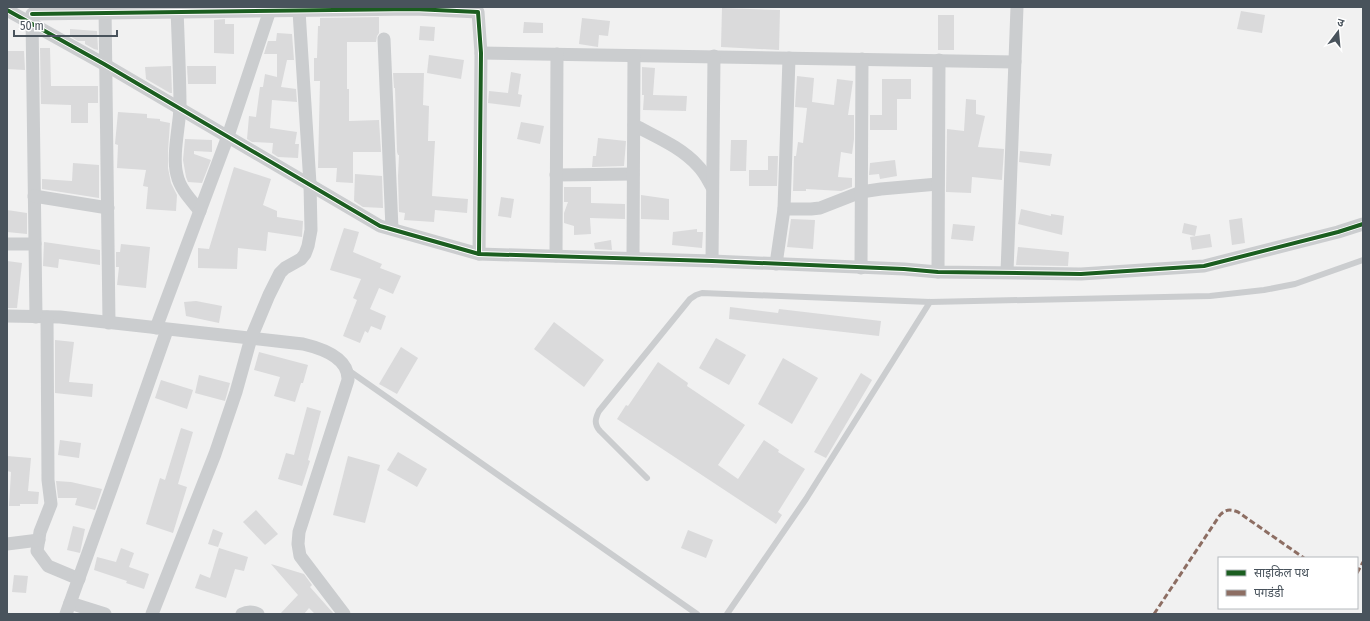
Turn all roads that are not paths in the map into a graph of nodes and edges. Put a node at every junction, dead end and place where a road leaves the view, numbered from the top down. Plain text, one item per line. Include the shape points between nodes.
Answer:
1 (1016, 7) edge
2 (270, 9) edge
3 (105, 10) edge
4 (177, 10) edge
5 (299, 11) junction
6 (10, 13) edge
7 (32, 15) edge
8 (384, 39) dead end
9 (481, 53) junction
10 (557, 54) junction
11 (634, 56) junction
12 (714, 56) junction
13 (789, 58) junction
14 (862, 59) junction
15 (939, 60) junction
16 (1015, 62) junction
17 (106, 66) junction
18 (180, 108) junction
19 (634, 125) junction
20 (228, 136) junction
21 (633, 174) junction
22 (556, 175) junction
23 (310, 184) junction
24 (938, 184) junction
25 (712, 187) junction
26 (862, 192) junction
27 (34, 196) junction
28 (108, 208) junction
29 (784, 209) junction
30 (200, 211) junction
31 (1363, 224) edge
32 (392, 229) junction
33 (7, 244) edge
34 (35, 244) junction
35 (479, 254) junction
36 (556, 256) junction
37 (633, 258) junction
38 (1363, 260) edge
39 (712, 261) junction
40 (776, 264) junction
41 (861, 268) junction
42 (938, 272) junction
43 (1007, 272) junction
44 (930, 302) junction
45 (7, 316) edge
46 (41, 317) junction
47 (109, 323) junction
48 (161, 329) junction
49 (251, 338) junction
50 (347, 369) junction
51 (647, 478) dead end
52 (39, 540) junction
53 (7, 544) edge
54 (78, 579) junction
55 (68, 609) edge
56 (105, 614) edge
57 (152, 614) edge
58 (242, 614) edge
59 (258, 614) edge
60 (344, 614) edge
61 (697, 614) edge
62 (727, 614) edge

1 - 16 street
2 - 4 street
2 - 5 street
2 - 20 street
3 - 4 street
3 - 7 street
3 - 17 street
4 - 18 street
5 - 9 street via 414,9 478,12
5 - 23 street
6 - 7 street
7 - 17 street
7 - 27 street
8 - 32 street
9 - 10 street
9 - 35 street
10 - 11 street
10 - 22 street
11 - 12 street
11 - 19 street
12 - 13 street
12 - 25 street
13 - 14 street
13 - 29 street
14 - 15 street
14 - 26 street
15 - 16 street
15 - 24 street
16 - 43 street
17 - 18 street
17 - 28 street
18 - 20 street
18 - 30 street via 176,175
19 - 21 street
19 - 25 street via 673,145 688,156
20 - 23 street
20 - 30 street
21 - 22 street
21 - 37 street
22 - 36 street
23 - 32 street via 380,226
23 - 49 street via 311,230 306,250 301,258 280,273
24 - 26 street
24 - 42 street
25 - 39 street
26 - 29 street via 820,208
26 - 41 street
27 - 28 street
27 - 34 street
28 - 47 street
29 - 40 street
30 - 48 street
31 - 43 street via 1204,266 1081,274
32 - 35 street
33 - 34 street
34 - 46 street
35 - 36 street
36 - 37 street
37 - 39 street
38 - 44 lane via 1294,284 1210,296
39 - 40 street
40 - 41 street
41 - 42 street
42 - 43 street
44 - 51 lane via 712,292 696,295 690,299 596,417 596,426 600,431
44 - 62 lane via 806,498
45 - 46 street
46 - 47 street
46 - 52 street via 51,504
47 - 48 street
48 - 49 street
48 - 54 street
49 - 50 street via 316,347 339,360
49 - 57 street via 215,454
50 - 60 street via 346,387 299,532 298,544 300,556
50 - 61 lane
52 - 53 street
52 - 54 street via 37,551 48,566
54 - 55 street
55 - 56 street
58 - 59 street via 247,611

